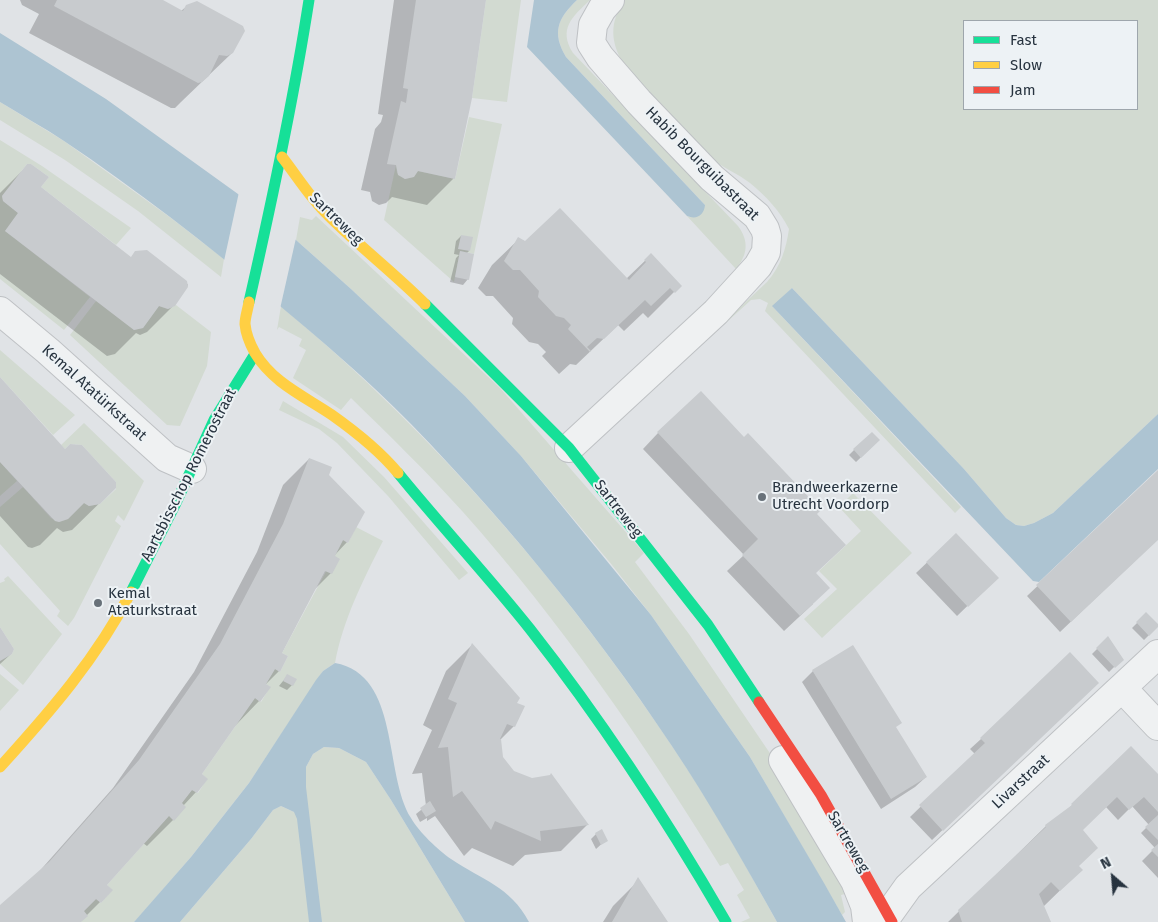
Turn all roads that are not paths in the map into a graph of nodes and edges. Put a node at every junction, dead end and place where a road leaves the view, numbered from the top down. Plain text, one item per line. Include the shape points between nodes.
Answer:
1 (309, 0) edge
2 (610, 0) edge
3 (282, 157) junction
4 (0, 311) edge
5 (255, 354) junction
6 (569, 448) junction
7 (192, 469) junction
8 (657, 559) joint
9 (1158, 654) edge
10 (1122, 688) junction
11 (1158, 726) edge
12 (0, 767) edge
13 (883, 920) edge
14 (726, 922) edge

1 - 3 street
2 - 6 street, Habib Bourguibastraat via 593,25 591,43 600,58 712,178 757,216 766,229 766,252 758,266 716,312
3 - 5 street via 248,307 245,332
3 - 6 street, Sartreweg via 328,215 410,289
4 - 7 street, Kemal Atatürkstraat via 167,458
5 - 7 street, Aartsbisschop Romerostraat via 214,420
5 - 14 street via 276,380 331,415 381,454 485,573 548,652 636,774
6 - 8 street, Sartreweg
7 - 12 street, Aartsbisschop Romerostraat via 113,625 83,670
8 - 13 street via 647,566 720,664 797,783 860,891 865,906
9 - 10 street, Livarstraat
10 - 11 street
10 - 13 street, Livarstraat via 908,887

